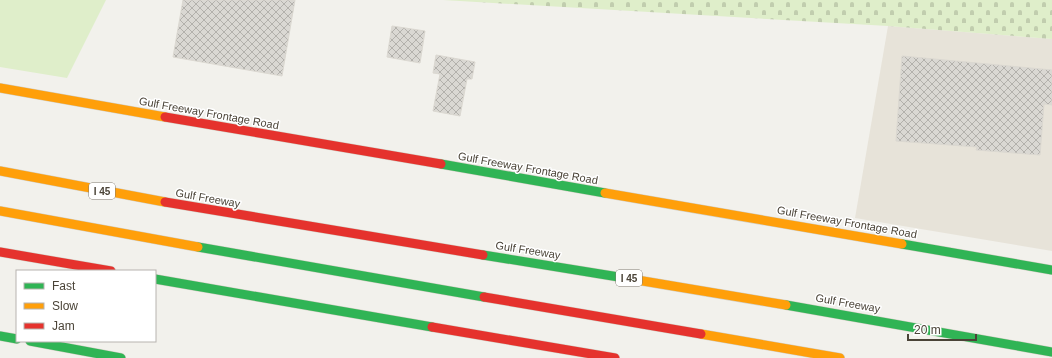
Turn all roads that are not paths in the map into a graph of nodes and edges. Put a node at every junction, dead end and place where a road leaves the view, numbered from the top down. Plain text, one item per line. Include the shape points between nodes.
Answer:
1 (0, 88) edge
2 (0, 171) edge
3 (0, 211) edge
4 (0, 252) edge
5 (105, 270) edge
6 (1052, 270) edge
7 (156, 279) edge
8 (0, 336) edge
9 (16, 339) edge
10 (35, 342) edge
11 (1052, 352) edge
12 (121, 358) edge
13 (615, 358) edge
14 (840, 358) edge

1 - 6 main road, Gulf Freeway Frontage Road
2 - 11 main road, Gulf Freeway / I 45 via 204,210 709,291
3 - 14 main road
4 - 5 main road
7 - 13 main road
8 - 9 main road
10 - 12 main road

